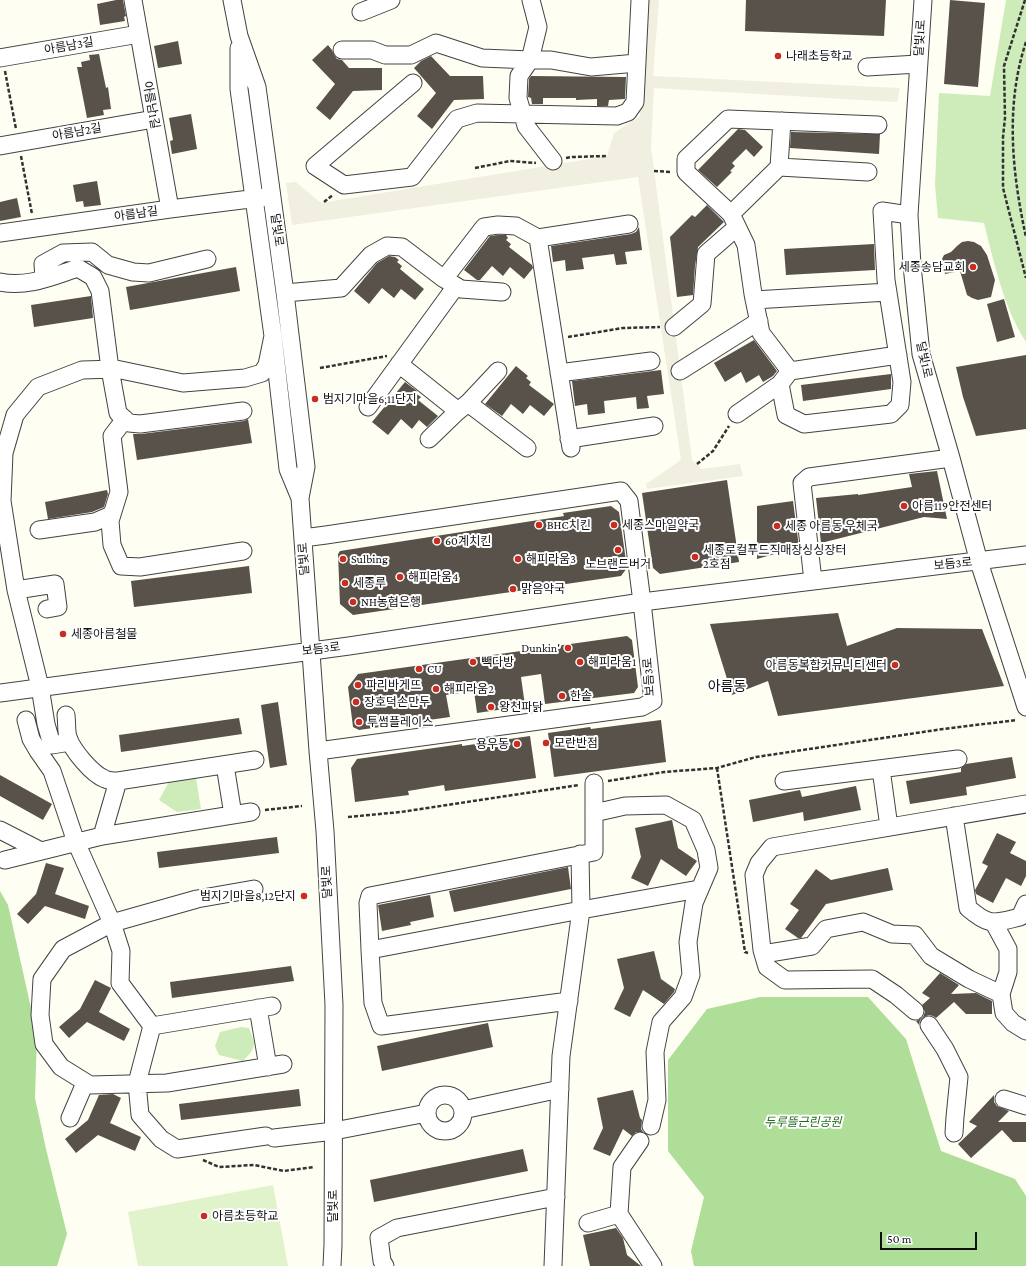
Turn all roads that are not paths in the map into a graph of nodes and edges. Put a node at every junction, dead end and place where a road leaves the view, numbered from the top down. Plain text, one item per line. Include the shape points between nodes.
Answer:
1 (133, 0) edge
2 (232, 0) edge
3 (391, 0) edge
4 (531, 0) edge
5 (640, 0) edge
6 (923, 0) edge
7 (361, 12) dead end
8 (139, 34) junction
9 (240, 36) junction
10 (342, 50) dead end
11 (0, 58) edge
12 (530, 60) junction
13 (637, 63) junction
14 (918, 64) junction
15 (867, 67) dead end
16 (413, 83) dead end
17 (523, 114) junction
18 (154, 119) junction
19 (782, 121) junction
20 (878, 125) dead end
21 (0, 146) edge
22 (552, 161) dead end
23 (779, 167) junction
24 (868, 172) dead end
25 (272, 196) junction
26 (255, 199) junction
27 (170, 209) junction
28 (909, 215) junction
29 (734, 220) junction
30 (629, 224) dead end
31 (0, 233) edge
32 (538, 238) junction
33 (207, 259) dead end
34 (44, 278) junction
35 (0, 282) edge
36 (450, 282) junction
37 (502, 292) dead end
38 (888, 292) junction
39 (285, 293) junction
40 (754, 300) junction
41 (759, 321) junction
42 (668, 327) road end
43 (273, 336) junction
44 (898, 355) junction
45 (651, 361) dead end
46 (399, 364) junction
47 (110, 369) junction
48 (498, 371) dead end
49 (680, 372) dead end
50 (559, 374) junction
51 (245, 378) junction
52 (785, 378) junction
53 (368, 407) dead end
54 (463, 407) junction
55 (243, 411) dead end
56 (738, 414) road end
57 (282, 415) junction
58 (125, 419) junction
59 (654, 426) dead end
60 (429, 439) dead end
61 (527, 448) dead end
62 (951, 458) junction
63 (2, 460) edge
64 (300, 498) junction
65 (111, 516) junction
66 (39, 530) dead end
67 (303, 538) junction
68 (243, 551) dead end
69 (1026, 555) edge
70 (978, 562) junction
71 (813, 581) junction
72 (16, 590) junction
73 (642, 602) junction
74 (47, 609) dead end
75 (311, 650) junction
76 (40, 687) junction
77 (0, 693) edge
78 (1021, 714) edge
79 (66, 715) dead end
80 (26, 720) dead end
81 (70, 742) junction
82 (318, 751) junction
83 (958, 759) dead end
84 (255, 760) dead end
85 (225, 765) junction
86 (881, 769) junction
87 (118, 781) junction
88 (784, 781) dead end
89 (594, 783) road end
90 (1026, 804) edge
91 (251, 812) dead end
92 (594, 813) junction
93 (233, 815) junction
94 (954, 816) junction
95 (889, 827) junction
96 (0, 830) edge
97 (102, 836) junction
98 (76, 842) junction
99 (40, 851) junction
100 (580, 854) junction
101 (5, 860) dead end
102 (254, 889) dead end
103 (699, 889) junction
104 (581, 910) junction
105 (1024, 914) edge
106 (994, 922) junction
107 (112, 924) junction
108 (370, 950) junction
109 (763, 954) junction
110 (1001, 994) junction
111 (569, 1001) junction
112 (915, 1011) dead end
113 (929, 1025) dead end
114 (152, 1026) junction
115 (1026, 1031) edge
116 (85, 1083) junction
117 (137, 1083) junction
118 (560, 1089) junction
119 (1004, 1099) dead end
120 (1026, 1106) edge
121 (463, 1110) junction
122 (427, 1113) junction
123 (70, 1118) dead end
124 (651, 1126) dead end
125 (334, 1131) junction
126 (954, 1133) dead end
127 (640, 1142) dead end
128 (556, 1197) junction
129 (619, 1214) junction
130 (588, 1223) dead end
131 (332, 1266) edge
132 (384, 1266) edge
133 (553, 1266) edge
134 (653, 1266) edge

1 - 8 street, 아름남1길
2 - 9 street, 달빛로
3 - 7 street
4 - 12 street via 538,27
5 - 13 street
6 - 14 street, 달빛1로
8 - 11 street, 아름남3길
8 - 18 street, 아름남1길
9 - 25 street, 달빛로 via 257,86
9 - 26 street, 달빛로 via 239,89
10 - 12 street via 372,50 385,55 411,55 436,43 482,58
12 - 13 street via 551,60 591,67
12 - 17 street via 519,76 518,98
13 - 17 street via 635,102 628,112 617,116
14 - 15 street
14 - 28 street, 달빛1로
16 - 17 street via 315,166 344,185 412,177 457,119 477,113
17 - 22 street via 526,126
18 - 21 street, 아름남2길
18 - 27 street, 아름남1길
19 - 20 street
19 - 23 street
19 - 29 street via 728,119 686,159 686,172
23 - 24 street
23 - 29 street
25 - 26 street, 아름남길
25 - 39 street, 달빛로
26 - 27 street, 아름남길
26 - 43 street, 달빛로
27 - 31 street, 아름남길
28 - 38 street via 882,212
28 - 62 street, 달빛1로 via 921,354
29 - 40 street via 746,245
29 - 42 street via 706,254 702,304
30 - 32 street
32 - 36 street via 516,226 484,227
32 - 50 street
33 - 34 street via 150,273 133,272 108,265 92,252 63,253 43,264
34 - 35 street via 27,283
34 - 47 street via 78,268 93,277 100,291
36 - 37 street via 461,289
36 - 39 street via 402,248 387,246 372,255 341,288
36 - 46 street
38 - 40 street
38 - 44 street
39 - 64 street, 달빛로 via 306,466
40 - 41 street
41 - 49 street
41 - 52 street via 761,333
43 - 51 street via 267,366 262,373
43 - 57 street, 달빛로
44 - 52 street
44 - 52 street via 902,382 900,405 891,414 804,424 786,415
45 - 50 street
46 - 53 street
46 - 54 street
47 - 51 street via 183,383
47 - 58 street via 118,413
47 - 63 street via 82,370 38,388 15,415
48 - 54 street
50 - 59 street via 570,444
51 - 57 street via 264,383 270,389
52 - 56 street
54 - 60 street
54 - 61 street
55 - 58 street via 140,424 129,423
57 - 64 street, 달빛로 via 288,469
58 - 65 street via 112,436 119,492
62 - 70 street, 달빛1로
62 - 71 street via 809,477 802,483
63 - 72 street via 2,501
64 - 67 street, 달빛로
65 - 66 street via 95,522
65 - 68 street via 112,545 121,566 140,567
67 - 73 street via 621,491 629,501
67 - 75 street, 달빛로
69 - 70 street, 보듬3로
70 - 71 street, 보듬3로
70 - 78 street, 달빛1로
71 - 73 street, 보듬3로
72 - 74 street via 55,584 58,607
72 - 76 street
73 - 75 street, 보듬3로
73 - 82 street, 보듬3로 via 653,701 642,706
75 - 76 street, 보듬3로
75 - 82 street, 달빛로
76 - 77 street, 보듬3로
76 - 81 street via 52,745
79 - 81 street
80 - 98 street via 31,739 52,771
81 - 87 street via 99,776 106,780
82 - 125 street, 달빛로 via 334,1005
83 - 86 street
84 - 85 street
85 - 87 street
85 - 93 street
86 - 88 street
86 - 95 street
87 - 97 street
89 - 92 street
90 - 94 street
91 - 93 street
92 - 100 street via 594,852
92 - 103 street via 625,806 666,805 693,820 706,850 709,868
93 - 97 street
94 - 95 street
94 - 106 street via 968,908 980,919
95 - 109 street via 772,847 759,863 754,875
96 - 99 street
97 - 98 street
98 - 99 street
98 - 107 street
99 - 101 street
100 - 104 street
100 - 108 street via 370,896
102 - 107 street via 197,899
103 - 104 street
103 - 124 street via 694,903 688,942 691,975 683,998 660,1022 655,1052 657,1100
104 - 108 street
104 - 111 street
105 - 106 street
106 - 110 street via 1008,949 1008,972
107 - 114 street via 121,951 120,982
107 - 116 street via 63,949 42,979 40,1015 44,1044 61,1067
108 - 111 street via 373,1003 381,1026
109 - 110 street via 812,946 826,930 863,922 892,934 915,935 931,956 969,979
109 - 112 street via 767,967 784,980 872,979
110 - 115 street via 1004,1013 1013,1023
111 - 118 street via 561,1056
113 - 126 street via 959,1077
114 - 117 street
114 - 117 street via 265,1007 275,1065 167,1083
116 - 117 street
116 - 123 street
117 - 125 street via 140,1115 161,1138 177,1149
118 - 121 street
118 - 128 street
119 - 120 street
121 - 122 street via 457,1100 441,1095 431,1102
121 - 122 street via 463,1116 457,1126 446,1131 435,1128
122 - 125 street
125 - 131 street, 달빛로
127 - 129 street via 622,1167
128 - 132 street via 397,1228 379,1238
128 - 133 street
129 - 130 street
129 - 134 street

